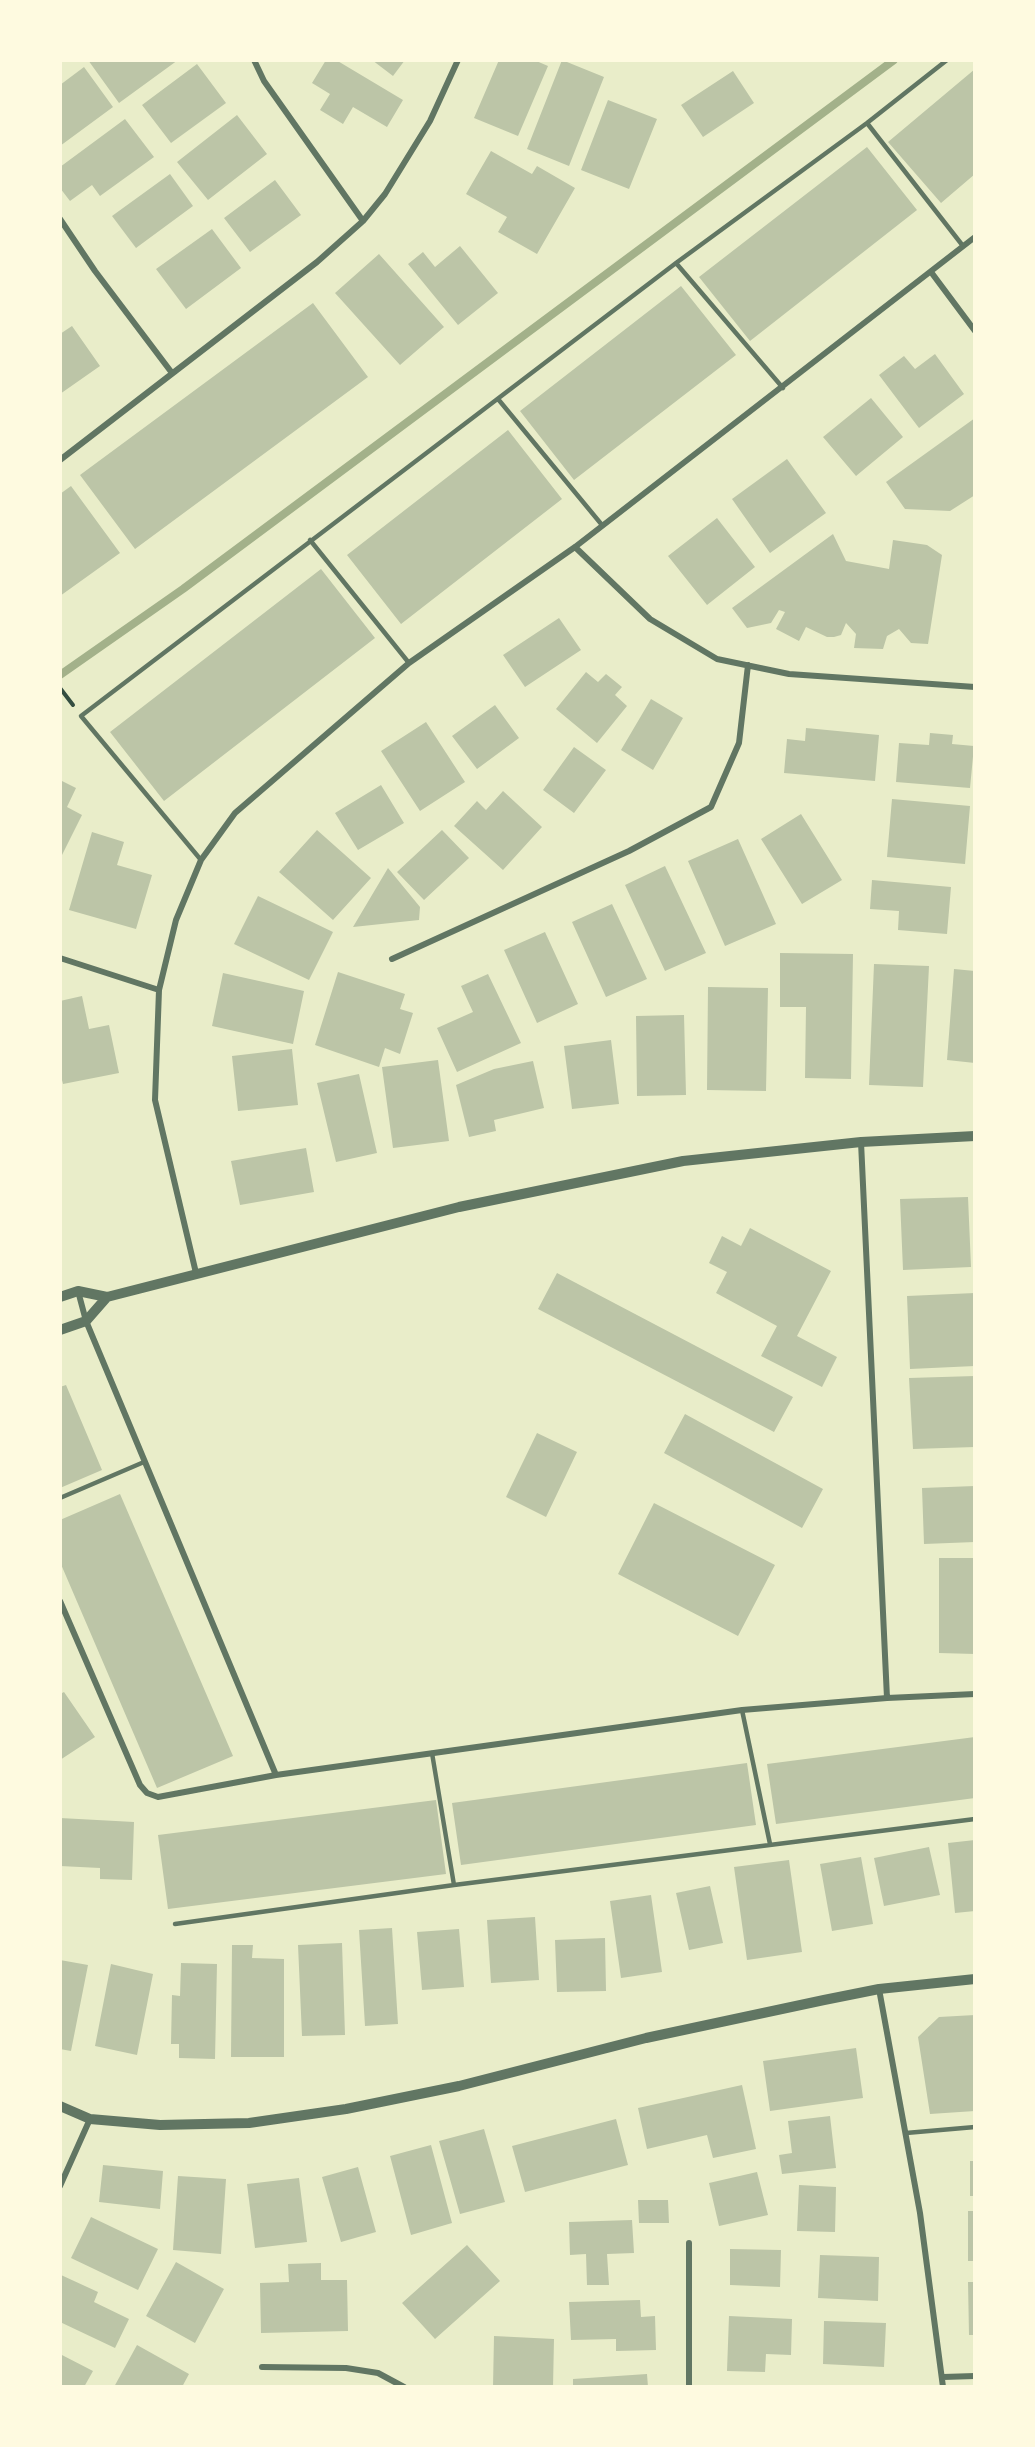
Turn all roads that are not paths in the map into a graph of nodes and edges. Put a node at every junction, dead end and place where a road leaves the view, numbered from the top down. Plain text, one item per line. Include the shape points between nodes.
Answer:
1 (254, 60) edge
2 (458, 60) edge
3 (947, 60) edge
4 (867, 123) junction
5 (60, 219) edge
6 (363, 221) junction
7 (975, 237) edge
8 (963, 246) junction
9 (676, 262) junction
10 (931, 272) junction
11 (975, 331) edge
12 (171, 373) junction
13 (783, 388) junction
14 (498, 399) junction
15 (60, 460) edge
16 (602, 525) junction
17 (310, 540) junction
18 (575, 547) junction
19 (409, 663) junction
20 (748, 665) junction
21 (975, 687) edge
22 (201, 860) junction
23 (60, 958) edge
24 (392, 959) dead end
25 (159, 990) junction
26 (975, 1136) edge
27 (861, 1142) junction
28 (196, 1273) junction
29 (78, 1291) junction
30 (60, 1297) edge
31 (107, 1297) junction
32 (86, 1321) junction
33 (60, 1330) edge
34 (144, 1462) junction
35 (60, 1498) edge
36 (60, 1601) edge
37 (975, 1694) edge
38 (887, 1698) junction
39 (742, 1710) junction
40 (432, 1753) junction
41 (276, 1775) junction
42 (975, 1819) edge
43 (770, 1844) junction
44 (454, 1885) junction
45 (176, 1924) dead end
46 (975, 1979) edge
47 (879, 1989) junction
48 (60, 2106) edge
49 (90, 2119) junction
50 (975, 2127) edge
51 (906, 2133) junction
52 (60, 2186) edge
53 (689, 2243) dead end
54 (262, 2367) dead end
55 (975, 2376) edge
56 (943, 2377) junction
57 (404, 2387) edge
58 (689, 2387) edge
59 (943, 2387) edge

1 - 6 street via 264,81
2 - 6 street via 430,121 385,194
3 - 4 lane
4 - 8 lane
4 - 9 lane
5 - 12 street
6 - 12 street via 317,262
7 - 8 street
8 - 10 street
9 - 13 lane
9 - 14 lane
10 - 11 street
10 - 13 street
12 - 15 street
13 - 16 street
14 - 16 lane
14 - 17 lane
16 - 18 street
17 - 19 lane
17 - 22 lane via 81,716
18 - 19 street
18 - 20 street via 650,620 717,659
19 - 22 street via 236,813
20 - 21 street via 789,674
20 - 24 street via 739,743 711,807 629,851
22 - 25 street via 176,920
23 - 25 street
25 - 28 street via 155,1100
26 - 27 street
27 - 28 street via 683,1161 459,1207
27 - 38 street
28 - 31 street
29 - 30 street
29 - 31 street
29 - 32 street
31 - 32 street
32 - 33 street
32 - 34 street
34 - 35 lane
34 - 41 street
36 - 41 street via 140,1785 147,1793 162,1797
37 - 38 street
38 - 39 street
39 - 40 street
39 - 43 lane
40 - 41 street
40 - 44 lane
42 - 43 lane
43 - 44 lane
44 - 45 lane
46 - 47 street
47 - 49 street via 646,2038 346,2109 249,2123 160,2125
47 - 51 street
48 - 49 street
49 - 52 street
50 - 51 lane
51 - 56 street
53 - 58 street
54 - 57 street via 346,2368 378,2373
55 - 56 street
56 - 59 street

